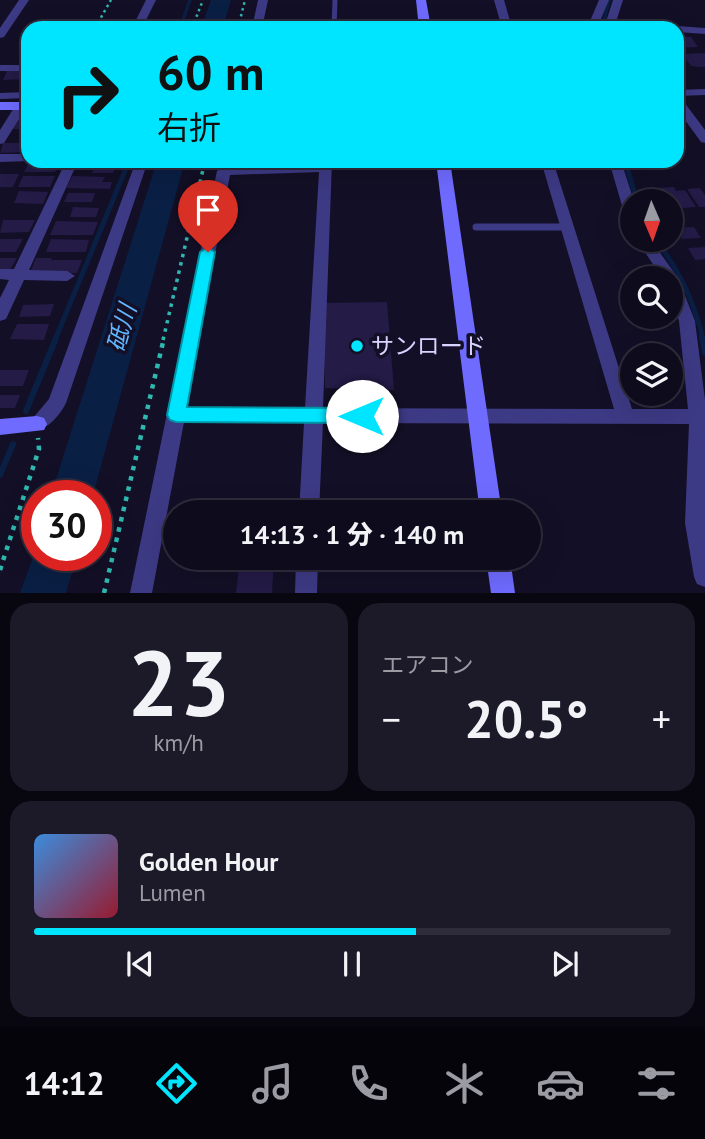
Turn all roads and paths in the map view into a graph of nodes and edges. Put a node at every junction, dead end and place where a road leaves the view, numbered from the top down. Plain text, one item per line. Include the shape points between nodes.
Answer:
1 (24, 0) edge
2 (111, 0) edge
3 (151, 0) edge
4 (203, 0) edge
5 (245, 0) edge
6 (264, 0) edge
7 (335, 0) edge
8 (421, 0) edge
9 (499, 0) edge
10 (604, 0) edge
11 (618, 0) edge
12 (99, 21) edge
13 (141, 21) edge
14 (195, 21) edge
15 (240, 21) edge
16 (259, 21) edge
17 (334, 21) edge
18 (424, 21) edge
19 (505, 21) edge
20 (595, 21) edge
21 (611, 21) edge
22 (684, 30) edge
23 (705, 32) edge
24 (0, 35) edge
25 (0, 68) edge
26 (21, 68) edge
27 (705, 92) edge
28 (684, 93) edge
29 (0, 96) edge
30 (21, 101) edge
31 (21, 103) edge
32 (0, 106) edge
33 (21, 110) edge
34 (684, 110) edge
35 (705, 139) edge
36 (0, 141) edge
37 (0, 158) edge
38 (21, 158) edge
39 (69, 168) edge
40 (140, 168) edge
41 (203, 168) edge
42 (265, 168) edge
43 (326, 168) edge
44 (444, 168) edge
45 (549, 168) edge
46 (617, 168) edge
47 (624, 189) edge
48 (476, 227) dead end
49 (567, 227) junction
50 (0, 274) edge
51 (19, 274) junction
52 (67, 276) dead end
53 (683, 311) edge
54 (0, 315) edge
55 (176, 415) junction
56 (314, 415) junction
57 (476, 416) junction
58 (625, 417) junction
59 (698, 417) junction
60 (37, 424) junction
61 (0, 427) edge
62 (310, 500) edge
63 (489, 500) edge
64 (0, 570) edge
65 (307, 570) edge
66 (500, 570) edge
67 (705, 577) edge
68 (145, 592) edge
69 (104, 593) edge
70 (306, 593) edge
71 (503, 593) edge

1 - 24 street
2 - 12 path
3 - 13 street
4 - 14 path
5 - 15 path
6 - 16 street
7 - 17 lane
8 - 18 street
9 - 19 street
10 - 20 street
11 - 21 street
22 - 23 street
25 - 26 street
27 - 28 street
29 - 30 street
31 - 32 street
33 - 36 street
34 - 35 street
37 - 38 street
39 - 51 street
40 - 60 street via 57,404
41 - 69 path
42 - 55 street via 224,170
43 - 56 street
44 - 57 street
45 - 49 street
46 - 47 street
48 - 49 lane
49 - 58 street
50 - 51 street
51 - 52 street
51 - 54 street
53 - 59 street
55 - 56 street
55 - 68 street
56 - 57 street
56 - 62 street
57 - 58 street
57 - 63 street
58 - 59 street
59 - 67 street via 695,523
60 - 61 street
60 - 64 path via 39,449
65 - 70 street
66 - 71 street

